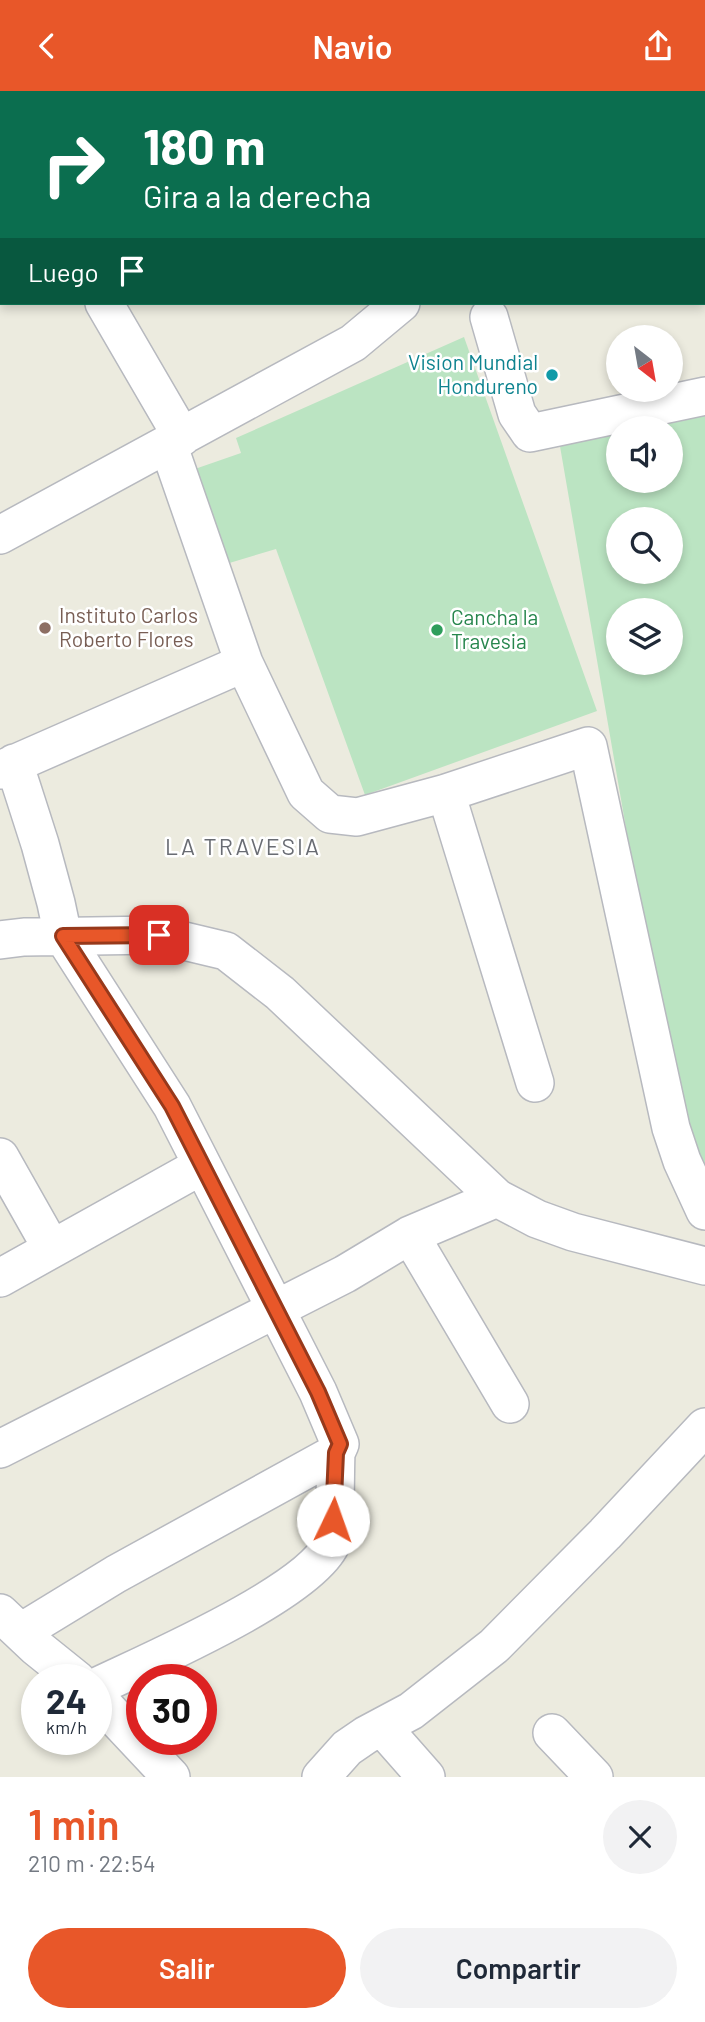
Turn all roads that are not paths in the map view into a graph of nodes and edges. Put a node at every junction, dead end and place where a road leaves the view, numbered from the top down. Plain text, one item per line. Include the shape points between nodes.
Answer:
1 (105, 305) edge
2 (399, 305) edge
3 (487, 308) edge
4 (705, 396) edge
5 (175, 441) junction
6 (0, 535) edge
7 (244, 663) junction
8 (7, 767) edge
9 (446, 793) junction
10 (63, 936) junction
11 (0, 940) edge
12 (535, 1083) dead end
13 (0, 1157) edge
14 (201, 1166) junction
15 (497, 1198) junction
16 (705, 1210) edge
17 (410, 1235) junction
18 (52, 1249) junction
19 (705, 1266) edge
20 (0, 1278) edge
21 (273, 1309) junction
22 (510, 1404) dead end
23 (705, 1427) edge
24 (0, 1449) edge
25 (336, 1453) junction
26 (10, 1623) edge
27 (58, 1664) edge
28 (112, 1679) edge
29 (112, 1714) edge
30 (382, 1727) junction
31 (552, 1733) dead end
32 (170, 1777) edge
33 (321, 1777) edge
34 (426, 1777) edge
35 (594, 1777) edge

1 - 5 street
2 - 5 street via 353,344
3 - 4 street via 517,414 530,433
5 - 6 street
5 - 7 street
7 - 8 street
7 - 9 street via 306,793 330,814 357,817
8 - 10 street via 40,844
9 - 12 street
9 - 16 street via 588,746 671,1128
10 - 11 street
10 - 14 street via 172,1106
10 - 15 street via 159,935 226,951 280,993
13 - 18 street
14 - 18 street
14 - 21 street
15 - 17 street
15 - 19 street via 573,1232
17 - 21 street
17 - 22 street
18 - 20 street
21 - 24 street
21 - 25 street via 336,1433 340,1444
23 - 30 street via 494,1646 426,1700
25 - 26 street via 116,1574
25 - 28 street via 332,1542 319,1561 303,1576 220,1627
26 - 27 street
29 - 32 street
30 - 33 street via 347,1748
30 - 34 street
31 - 35 street

